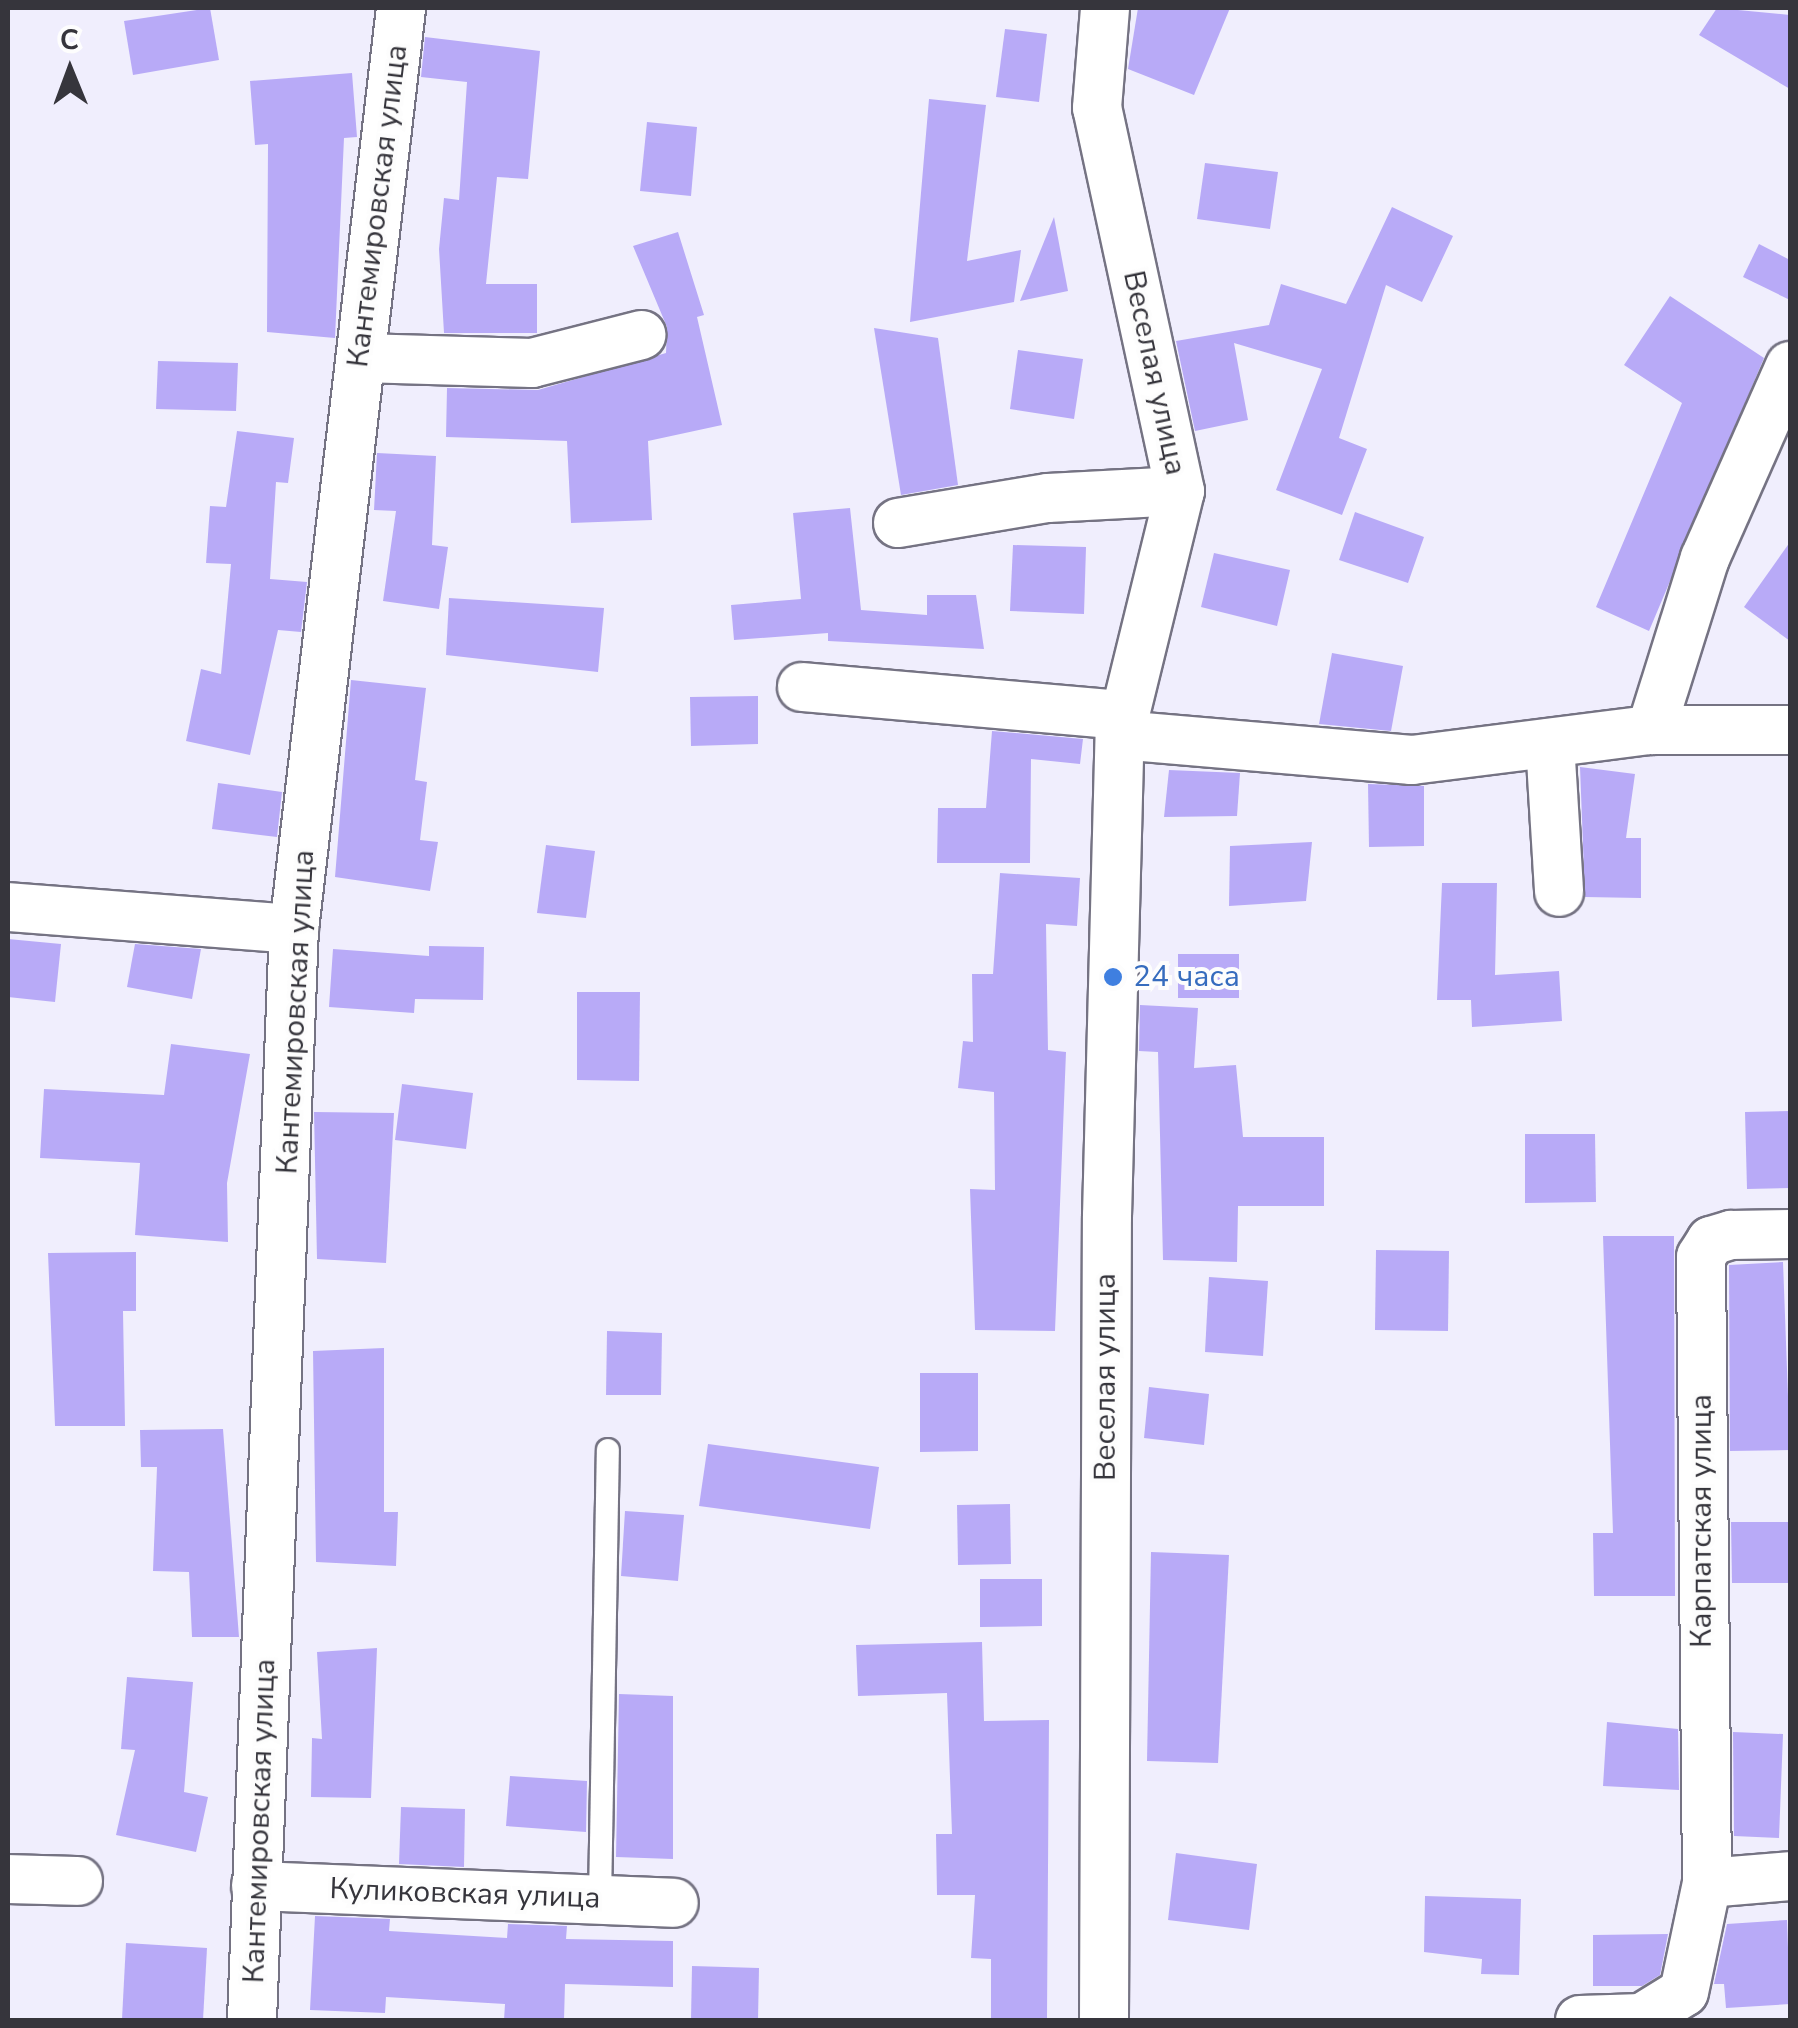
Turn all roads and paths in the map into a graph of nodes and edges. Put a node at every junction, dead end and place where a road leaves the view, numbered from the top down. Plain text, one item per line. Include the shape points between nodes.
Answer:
1 (401, 8) edge
2 (1105, 8) edge
3 (641, 335) dead end
4 (360, 358) junction
5 (1790, 366) edge
6 (1180, 492) junction
7 (898, 523) dead end
8 (802, 687) dead end
9 (1122, 725) junction
10 (1650, 730) junction
11 (1790, 730) edge
12 (1550, 743) junction
13 (1560, 892) dead end
14 (8, 907) edge
15 (294, 929) junction
16 (1790, 1234) edge
17 (608, 1450) dead end
18 (1790, 1876) edge
19 (8, 1879) edge
20 (78, 1881) dead end
21 (1707, 1884) junction
22 (256, 1886) junction
23 (600, 1900) junction
24 (674, 1903) dead end
25 (252, 2020) edge
26 (1104, 2020) edge
27 (1580, 2020) edge

1 - 4 street, Кантемировская улица
2 - 6 street, Веселая улица via 1097,108
3 - 4 street via 532,363
4 - 15 street, Кантемировская улица
5 - 10 street via 1705,558
6 - 7 street via 1048,498
6 - 9 street, Веселая улица
8 - 9 street
9 - 12 street via 1412,760
9 - 26 street, Веселая улица via 1106,1216
10 - 11 street
10 - 12 street
12 - 13 street
14 - 15 street
15 - 22 street, Кантемировская улица
16 - 21 street, Карпатская улица via 1731,1235 1711,1241 1702,1257
17 - 23 lane
18 - 21 street
19 - 20 street
21 - 27 street via 1684,1992 1642,2018
22 - 23 street, Куликовская улица
22 - 25 street, Кантемировская улица
23 - 24 street, Куликовская улица

